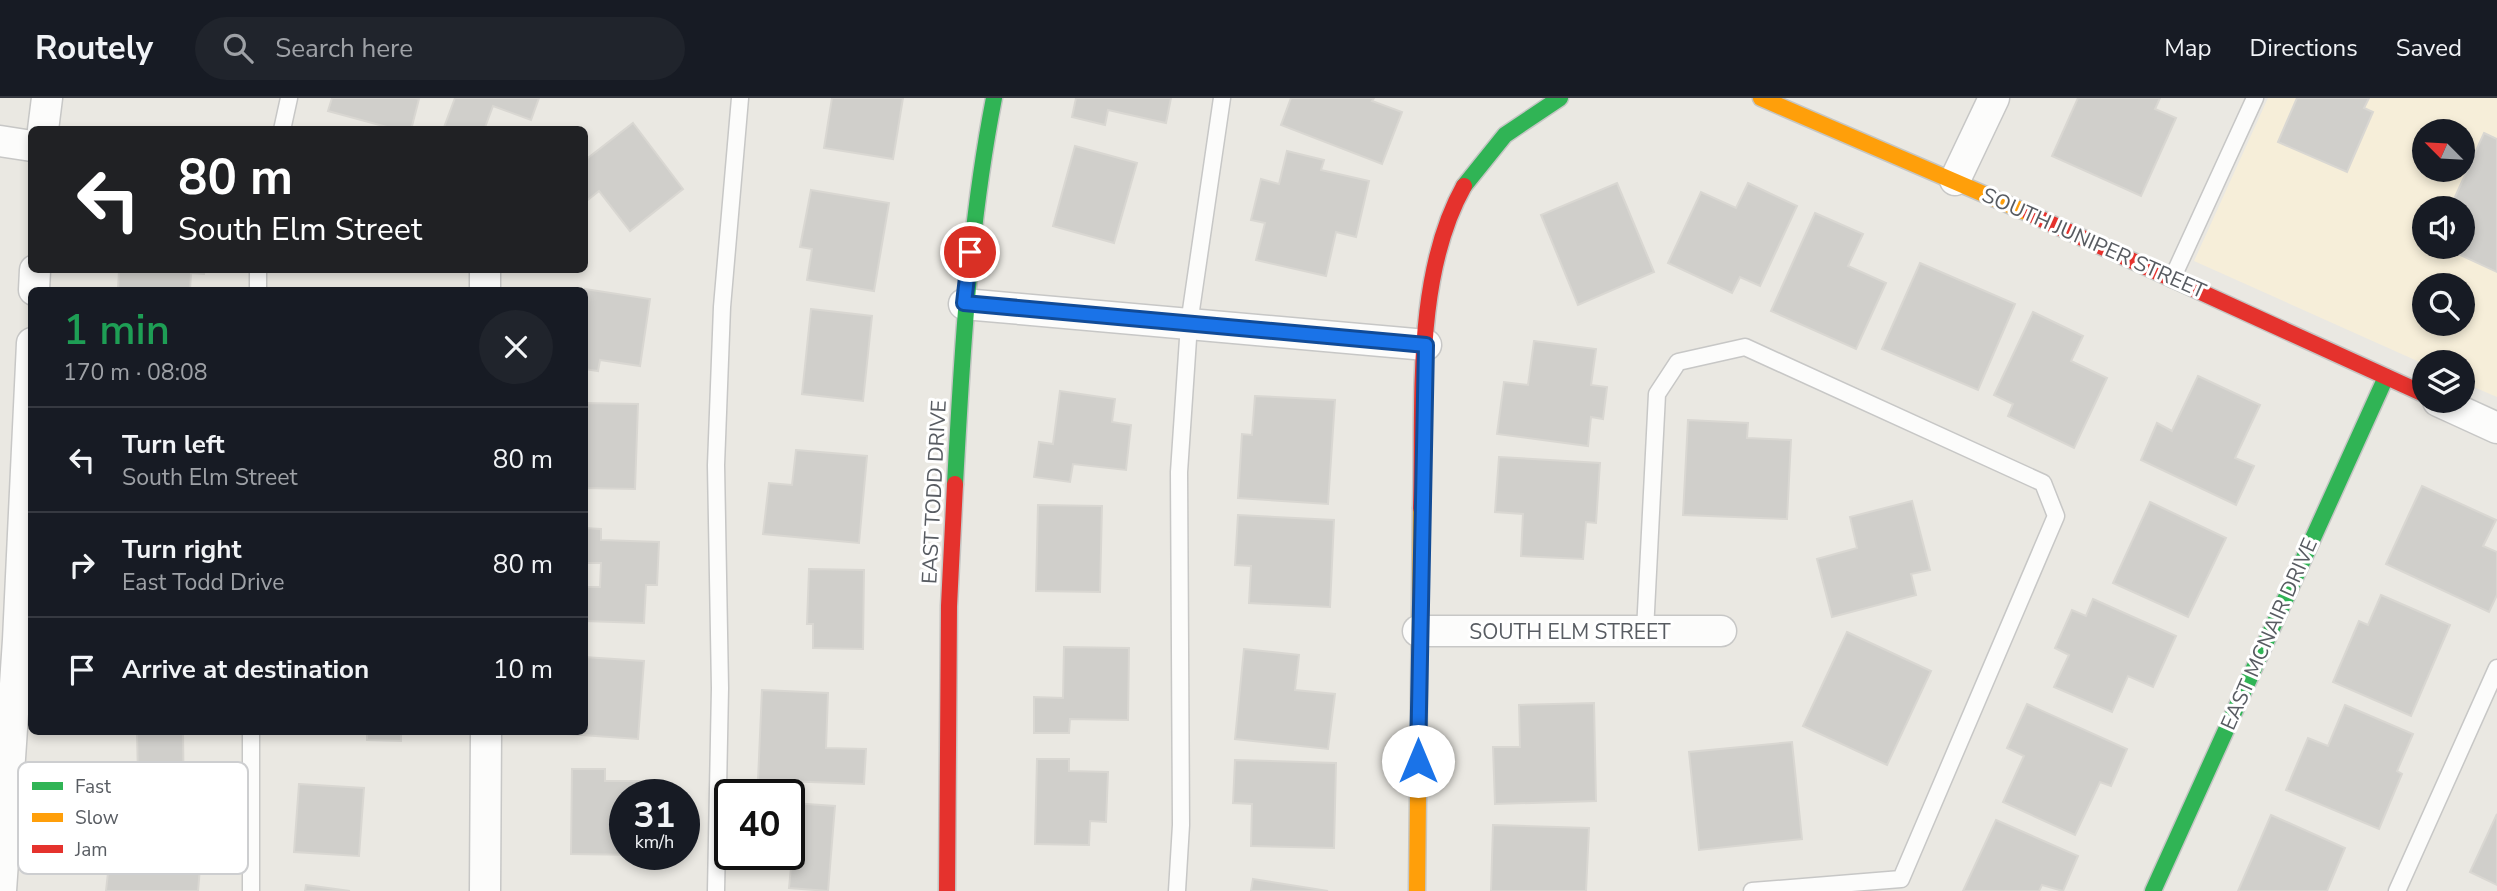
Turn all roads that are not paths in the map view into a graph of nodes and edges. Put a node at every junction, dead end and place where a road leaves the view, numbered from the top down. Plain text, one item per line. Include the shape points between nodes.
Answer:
1 (47, 98) edge
2 (289, 98) edge
3 (740, 98) edge
4 (994, 98) edge
5 (1222, 98) edge
6 (1560, 98) edge
7 (1761, 98) edge
8 (1994, 98) edge
9 (2255, 98) edge
10 (44, 126) edge
11 (283, 126) edge
12 (0, 141) edge
13 (28, 145) edge
14 (1955, 180) junction
15 (2172, 279) junction
16 (964, 303) junction
17 (1189, 324) junction
18 (1426, 345) junction
19 (2386, 377) junction
20 (2412, 389) edge
21 (28, 394) edge
22 (2464, 413) edge
23 (2497, 428) edge
24 (1418, 631) junction
25 (1644, 631) junction
26 (1721, 631) dead end
27 (9, 639) edge
28 (2497, 668) edge
29 (251, 735) edge
30 (486, 735) edge
31 (1, 891) edge
32 (251, 891) edge
33 (485, 891) edge
34 (716, 891) edge
35 (947, 891) edge
36 (1177, 891) edge
37 (1417, 891) edge
38 (1752, 891) edge
39 (2153, 891) edge
40 (2397, 891) edge

1 - 10 street
2 - 11 lane
3 - 34 lane via 722,307 716,465 720,688
4 - 16 street, EAST TODD DRIVE via 979,175
5 - 17 lane
6 - 18 street via 1505,135 1462,188 1434,262
7 - 14 street, SOUTH JUNIPER STREET
8 - 14 street
9 - 15 lane
12 - 13 street
14 - 15 street, SOUTH JUNIPER STREET
15 - 19 street, SOUTH JUNIPER STREET
16 - 17 street
16 - 35 street, EAST TODD DRIVE via 950,606
17 - 18 street
17 - 36 lane via 1179,472 1181,825
18 - 24 street
19 - 20 street, SOUTH JUNIPER STREET
19 - 39 street, EAST MCNAIR DRIVE
21 - 27 street
22 - 23 street
24 - 25 street, SOUTH ELM STREET
24 - 37 street
25 - 26 street, SOUTH ELM STREET
25 - 38 lane via 1657,394 1678,362 1745,347 2043,483 2056,516 1901,879
27 - 31 street
28 - 40 lane
29 - 32 lane
30 - 33 street

